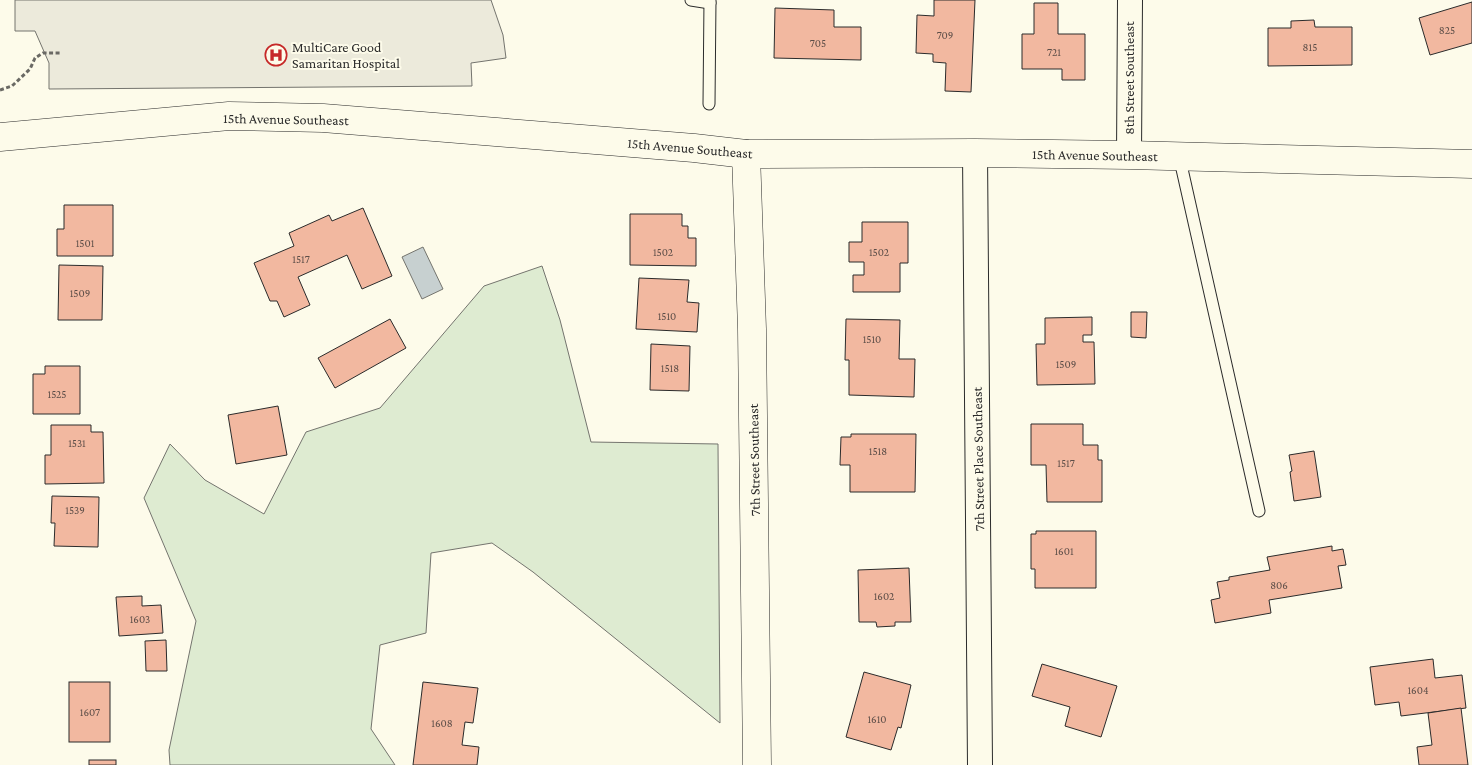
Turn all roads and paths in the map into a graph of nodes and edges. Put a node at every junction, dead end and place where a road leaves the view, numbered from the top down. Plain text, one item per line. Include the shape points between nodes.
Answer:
1 (691, 0) edge
2 (1130, 0) edge
3 (710, 1) edge
4 (62, 53) dead end
5 (0, 90) edge
6 (709, 104) dead end
7 (0, 136) edge
8 (746, 154) junction
9 (975, 154) junction
10 (1129, 155) junction
11 (1178, 156) junction
12 (1472, 164) edge
13 (1258, 511) dead end
14 (757, 765) edge
15 (980, 765) edge

1 - 3 lane
2 - 10 street, 8th Street Southeast
3 - 6 lane
4 - 5 path via 43,53 12,86
7 - 8 street, 15th Avenue Southeast via 229,116 322,118
8 - 9 street, 15th Avenue Southeast
8 - 14 street, 7th Street Southeast via 752,329
9 - 10 street, 15th Avenue Southeast
9 - 15 street, 7th Street Place Southeast
10 - 11 street, 15th Avenue Southeast
11 - 12 street, 15th Avenue Southeast
11 - 13 lane

